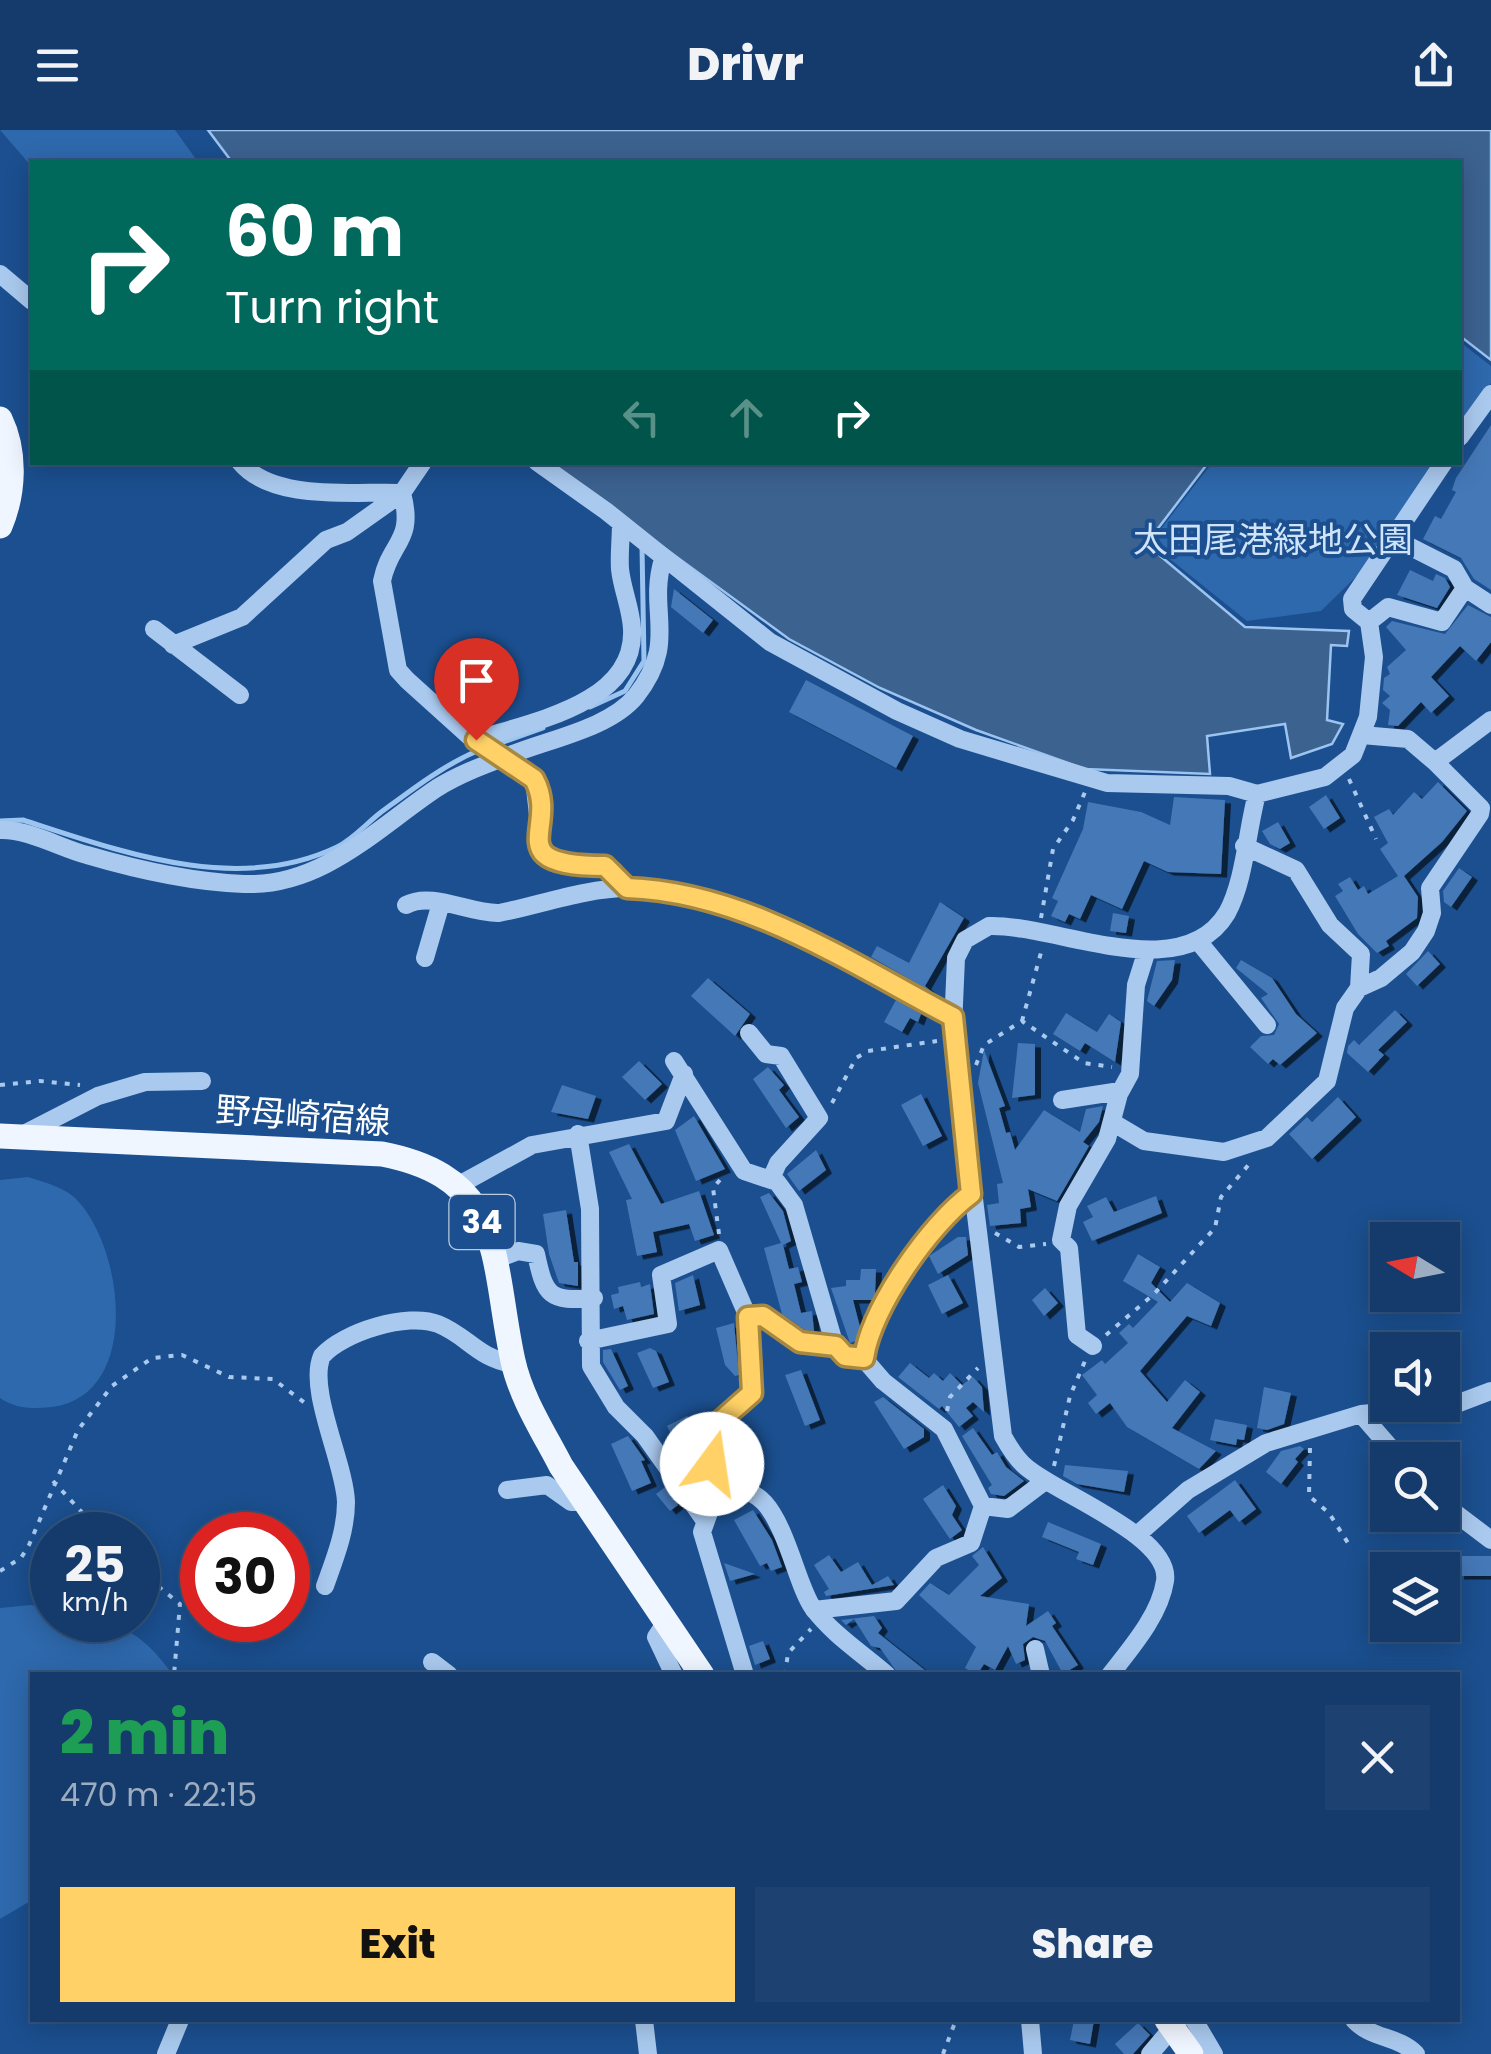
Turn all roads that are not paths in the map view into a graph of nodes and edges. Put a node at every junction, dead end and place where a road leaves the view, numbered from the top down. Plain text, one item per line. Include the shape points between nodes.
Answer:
1 (0, 274) edge
2 (30, 299) edge
3 (1491, 394) edge
4 (0, 419) edge
5 (1462, 433) edge
6 (243, 465) edge
7 (421, 465) edge
8 (541, 465) edge
9 (1442, 465) edge
10 (402, 493) junction
11 (0, 526) edge
12 (625, 526) junction
13 (1395, 539) junction
14 (658, 555) junction
15 (1466, 588) junction
16 (1491, 605) edge
17 (1369, 622) junction
18 (154, 629) dead end
19 (173, 644) junction
20 (240, 695) dead end
21 (1491, 720) edge
22 (1362, 736) junction
23 (476, 740) junction
24 (500, 758) junction
25 (1436, 762) junction
26 (1257, 794) junction
27 (0, 830) edge
28 (1244, 846) junction
29 (627, 888) junction
30 (441, 903) junction
31 (406, 905) dead end
32 (1198, 941) junction
33 (1148, 950) junction
34 (425, 958) dead end
35 (1359, 988) junction
36 (953, 1017) junction
37 (1267, 1025) dead end
38 (749, 1033) dead end
39 (202, 1081) dead end
40 (1120, 1091) junction
41 (1062, 1100) dead end
42 (1112, 1122) junction
43 (578, 1134) junction
44 (9, 1137) edge
45 (771, 1179) junction
46 (459, 1185) junction
47 (971, 1194) junction
48 (496, 1259) junction
49 (594, 1298) junction
50 (748, 1317) junction
51 (588, 1342) junction
52 (836, 1346) junction
53 (1093, 1346) road end
54 (864, 1358) junction
55 (513, 1364) junction
56 (1491, 1390) edge
57 (1361, 1414) junction
58 (1385, 1442) edge
59 (1038, 1476) junction
60 (507, 1490) dead end
61 (586, 1502) junction
62 (716, 1502) junction
63 (983, 1506) junction
64 (1460, 1517) edge
65 (703, 1518) junction
66 (1136, 1535) junction
67 (1491, 1540) edge
68 (325, 1586) dead end
69 (818, 1614) junction
70 (666, 1622) junction
71 (1035, 1649) dead end
72 (432, 1662) dead end
73 (445, 1672) edge
74 (673, 1672) edge
75 (700, 1672) edge
76 (744, 1672) edge
77 (884, 1672) edge
78 (1040, 1672) edge
79 (1112, 1672) edge
80 (179, 2022) edge
81 (644, 2022) edge
82 (1030, 2022) edge
83 (1178, 2022) edge
84 (1356, 2022) edge
85 (166, 2054) edge
86 (648, 2054) edge
87 (1032, 2054) edge
88 (1150, 2054) edge
89 (1191, 2054) edge
90 (1214, 2054) edge
91 (1416, 2054) edge

1 - 2 street
3 - 5 street
4 - 11 main road via 12,470
6 - 10 street via 252,476 282,487
7 - 10 street
8 - 12 street
9 - 13 street
10 - 19 street via 326,540 242,618
10 - 23 street via 405,536 382,581 398,670
12 - 14 street
12 - 23 street via 620,567 632,634 621,672 576,704
13 - 15 street via 1454,569
13 - 17 street via 1352,599
14 - 24 street via 662,642 633,700 612,716
14 - 26 street via 770,642 960,740 1107,783 1229,786
15 - 16 street
15 - 17 street via 1442,622 1388,607
17 - 22 street via 1374,657
18 - 19 street
19 - 20 street
21 - 25 street
22 - 25 street via 1408,739
22 - 26 street via 1343,765 1312,782
23 - 24 street
24 - 27 street via 438,788 364,844 281,882 191,880
24 - 29 street via 538,786 542,851 558,864 614,870
25 - 35 street via 1480,814 1430,888 1430,922 1412,952
26 - 28 street
28 - 32 street via 1229,910
28 - 35 street via 1296,870 1330,925 1360,954
29 - 30 street via 499,913
29 - 36 street via 661,889 737,908
30 - 31 street
30 - 34 street
32 - 33 street
32 - 37 street
33 - 36 street via 988,926 965,940 954,968
33 - 40 street via 1136,984 1131,1067
35 - 42 street via 1345,1008 1327,1081 1267,1138 1224,1152 1144,1141
36 - 47 street
38 - 45 street via 766,1054 781,1056 819,1118
39 - 44 street via 146,1082
40 - 41 street
40 - 42 street
42 - 53 street via 1068,1206 1061,1240 1069,1248 1077,1335
43 - 45 street via 666,1121 679,1067 744,1171
43 - 46 street via 532,1145
43 - 49 street
44 - 46 main road, 野母崎宿線 / 34 via 382,1154 411,1159
45 - 52 street via 794,1205
46 - 48 main road, 34 via 494,1243
47 - 54 street via 917,1252 880,1313
47 - 59 street via 1003,1436
48 - 49 street via 528,1250 536,1254 551,1294
48 - 55 main road, 34
49 - 51 street
50 - 51 street via 719,1250 662,1275 668,1324
50 - 52 street via 772,1320 800,1342
50 - 62 street via 752,1393 718,1423 711,1473
51 - 65 street via 591,1366 609,1398 646,1436
52 - 54 street via 845,1356
54 - 63 street via 944,1429
55 - 61 main road, 34
55 - 68 street via 490,1360 440,1324 423,1320 352,1333 322,1356 320,1380 346,1498
56 - 57 street via 1451,1406
57 - 58 street
57 - 66 street via 1266,1443 1188,1490
59 - 63 street via 1008,1510
59 - 66 street
60 - 61 street via 547,1485 571,1502
61 - 70 main road, 34
62 - 65 street
62 - 69 street via 749,1494 767,1503
63 - 69 street via 971,1543 936,1558 896,1601
64 - 67 street
65 - 76 street
66 - 79 street via 1156,1550 1166,1577 1145,1626
69 - 77 street
70 - 74 street via 656,1637
70 - 75 main road, 34
71 - 78 street
72 - 73 street
80 - 85 street
81 - 86 street
82 - 87 street
83 - 88 street
83 - 89 main road
83 - 90 street
84 - 91 street

